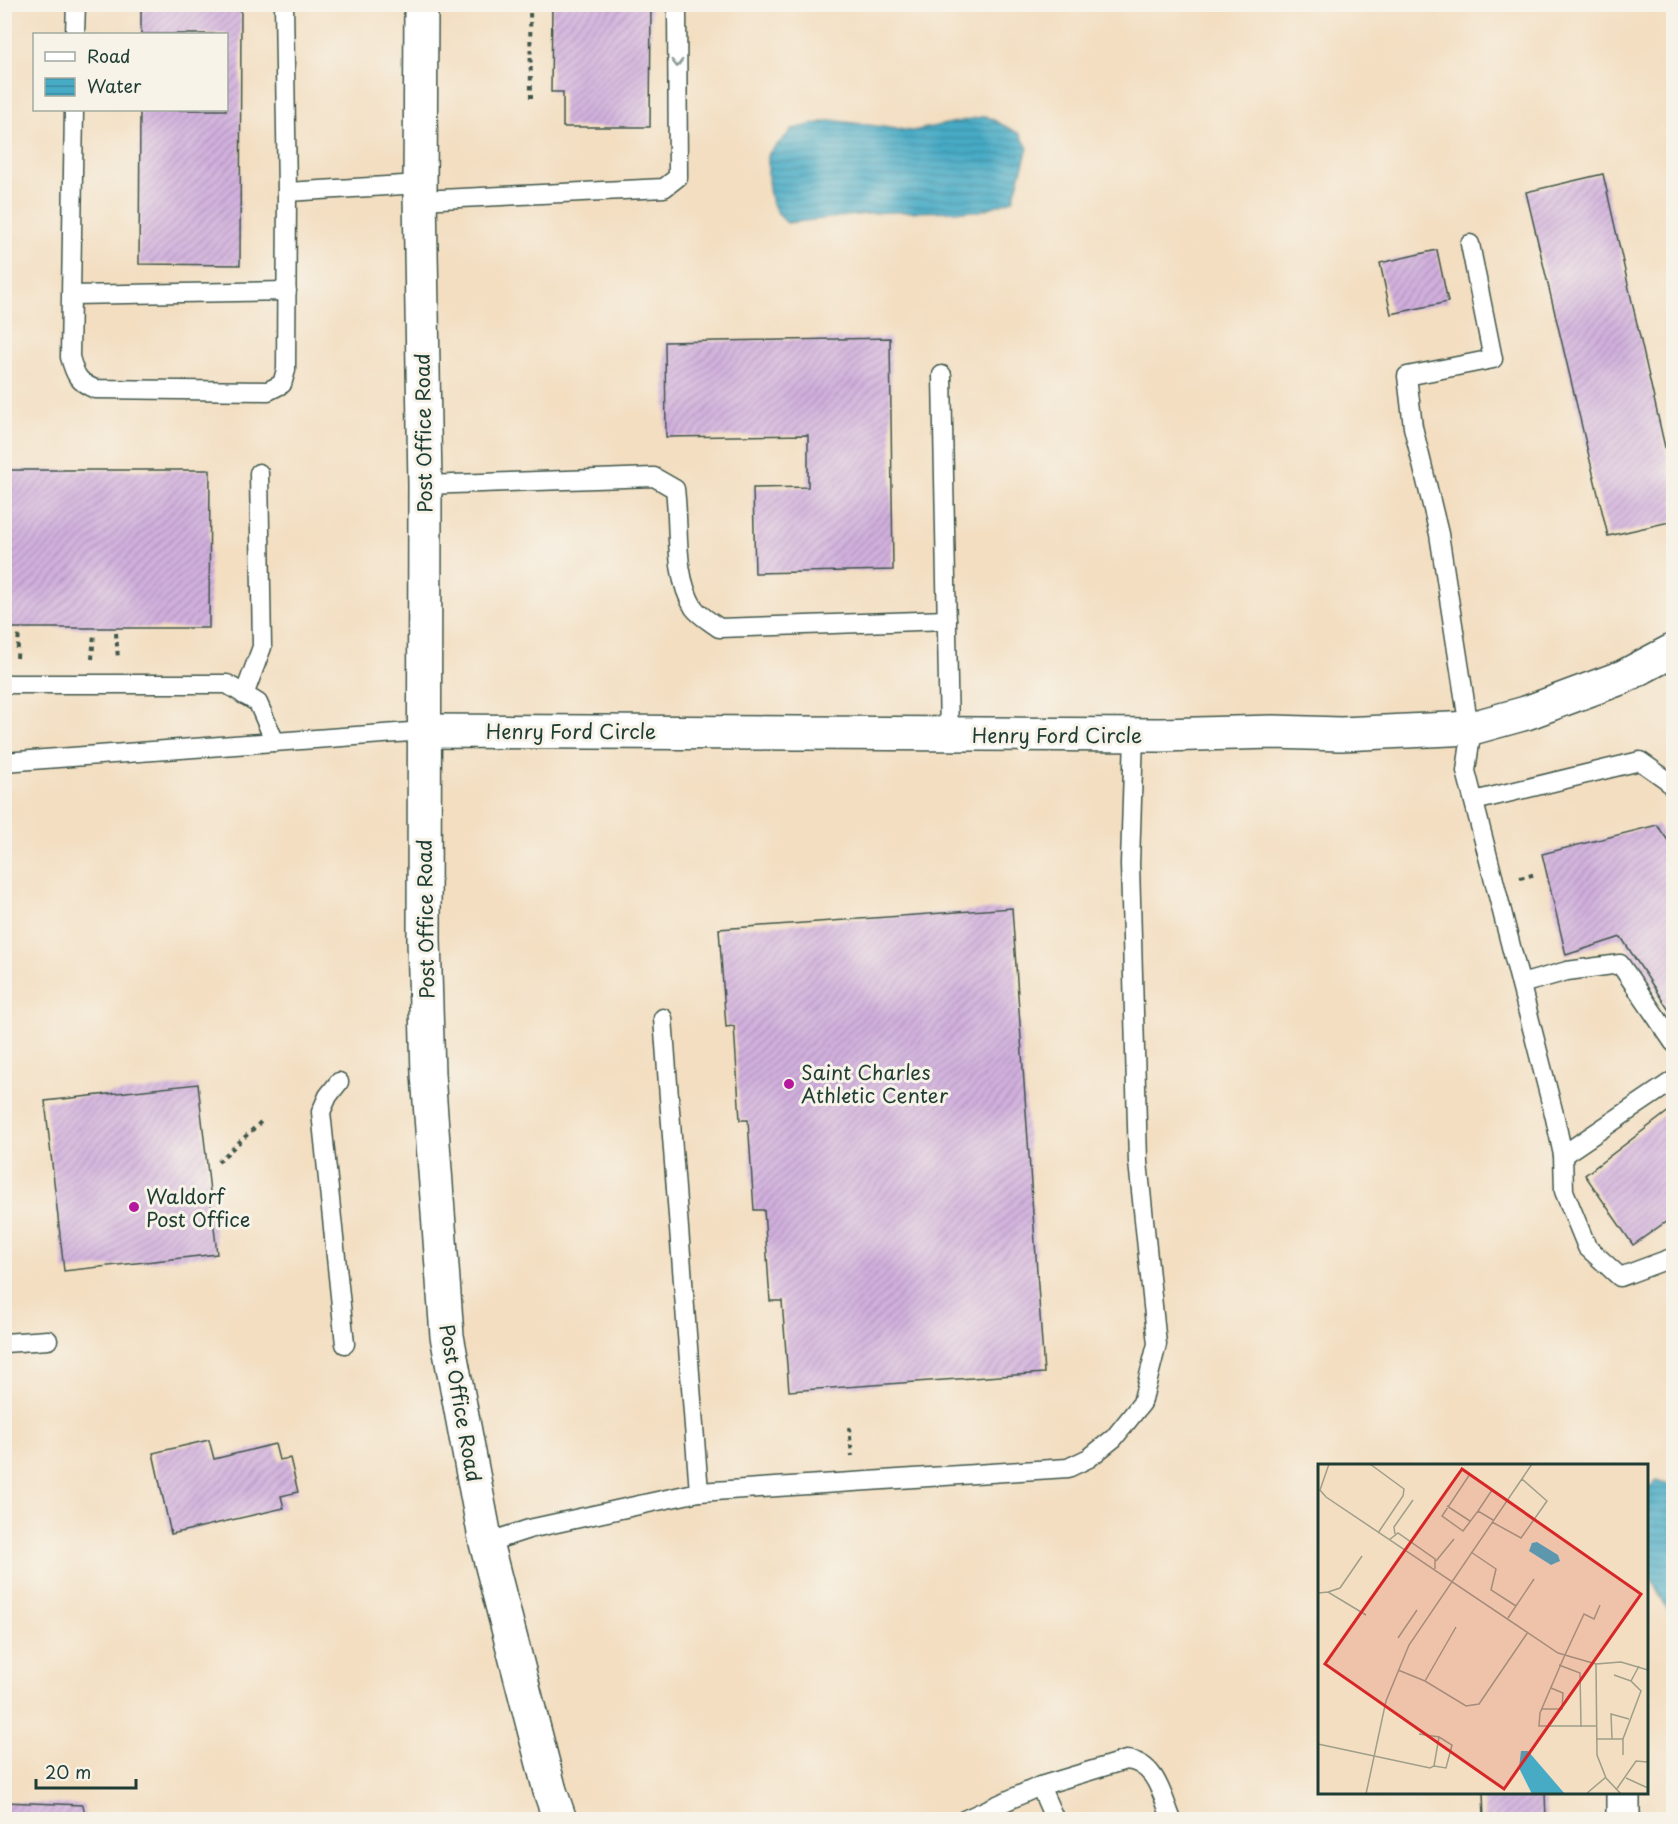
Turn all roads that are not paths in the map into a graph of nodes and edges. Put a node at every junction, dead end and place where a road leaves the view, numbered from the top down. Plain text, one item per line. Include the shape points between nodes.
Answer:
1 (76, 4) edge
2 (284, 4) edge
3 (421, 4) edge
4 (677, 4) edge
5 (75, 33) edge
6 (74, 111) edge
7 (287, 192) junction
8 (420, 192) junction
9 (1470, 244) dead end
10 (287, 291) junction
11 (72, 295) junction
12 (942, 375) dead end
13 (259, 473) dead end
14 (424, 485) junction
15 (947, 620) junction
16 (1674, 650) edge
17 (4, 684) edge
18 (244, 695) junction
19 (1471, 728) junction
20 (424, 731) junction
21 (949, 734) junction
22 (1134, 735) junction
23 (275, 742) junction
24 (4, 762) edge
25 (1674, 789) edge
26 (1474, 801) junction
27 (1521, 984) junction
28 (663, 1018) dead end
29 (1674, 1042) edge
30 (1674, 1080) edge
31 (339, 1082) dead end
32 (1563, 1155) junction
33 (1674, 1257) edge
34 (48, 1340) dead end
35 (4, 1343) edge
36 (345, 1344) dead end
37 (699, 1492) junction
38 (486, 1543) junction
39 (1040, 1786) junction
40 (1623, 1794) edge
41 (560, 1820) edge
42 (964, 1820) edge
43 (1055, 1820) edge
44 (1172, 1820) edge
45 (1623, 1820) edge

1 - 5 lane
2 - 7 lane
3 - 8 street, Post Office Road
4 -> 8 lane via 678,177 664,188
6 - 11 lane
7 - 8 lane
7 - 10 lane
8 - 14 street, Post Office Road
9 - 19 lane via 1493,359 1407,376 1413,427 1439,534
10 - 11 lane
10 - 11 lane via 286,370 282,384 268,391 95,389 82,384 70,357
12 - 15 lane
13 - 18 lane via 262,647
14 - 15 lane via 654,477 675,489 686,592 695,610 719,628
14 - 20 street, Post Office Road
15 - 21 lane
16 - 19 street, Henry Ford Circle via 1623,677 1526,713
17 - 18 lane via 227,684
18 - 23 lane via 258,703
19 - 22 street, Henry Ford Circle via 1341,734
19 - 26 lane via 1466,771
20 - 21 street, Henry Ford Circle
20 - 23 lane
20 - 38 street, Post Office Road via 428,1063 447,1336
21 - 22 street, Henry Ford Circle
22 - 37 lane via 1130,864 1138,1162 1157,1344 1142,1403 1114,1438 1089,1458 1068,1468
23 - 24 lane
25 - 26 lane via 1640,760
26 - 27 lane
27 - 29 lane via 1568,971 1620,964
27 - 32 lane
28 - 37 lane
30 - 32 lane
31 - 36 lane via 321,1112
32 - 33 lane via 1564,1191 1587,1247 1620,1277
34 - 35 lane
37 - 38 lane via 529,1529
38 - 41 street, Post Office Road
39 - 42 lane
39 - 43 lane
39 - 44 lane via 1126,1760 1137,1761 1154,1776
40 - 45 street

